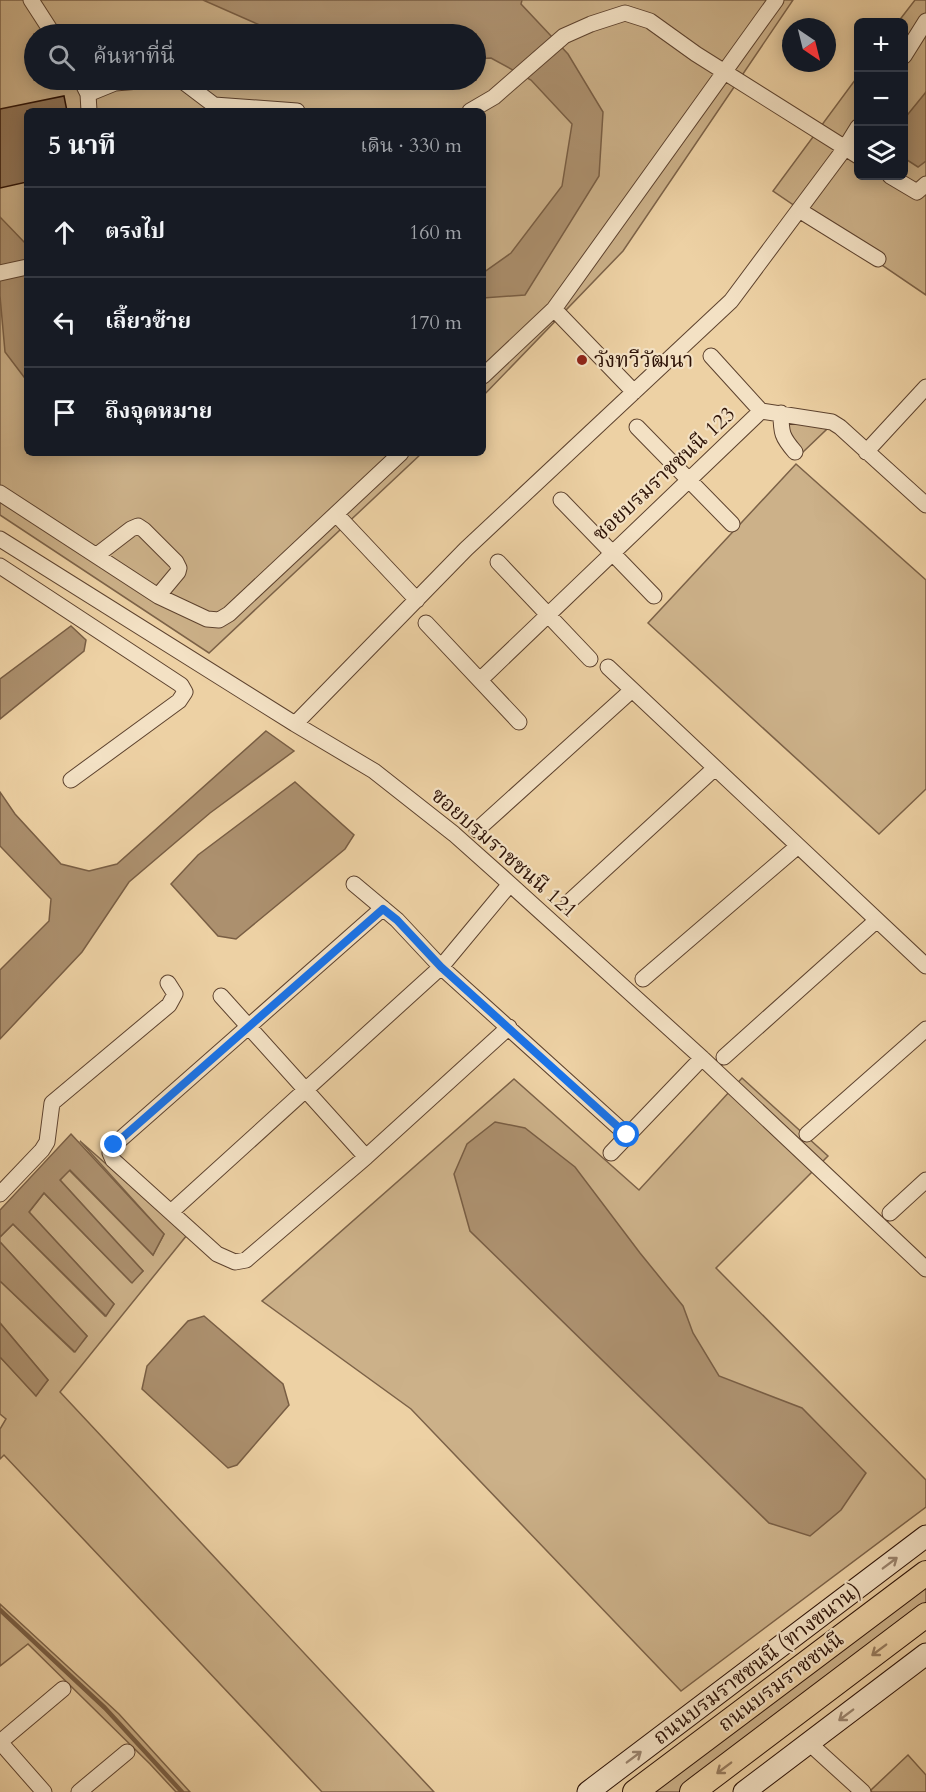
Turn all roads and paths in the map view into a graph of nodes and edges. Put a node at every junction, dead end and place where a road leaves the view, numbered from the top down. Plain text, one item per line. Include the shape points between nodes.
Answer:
1 (31, 0) edge
2 (776, 0) edge
3 (926, 21) edge
4 (47, 24) edge
5 (908, 49) edge
6 (724, 72) junction
7 (86, 90) edge
8 (98, 90) edge
9 (194, 90) edge
10 (88, 94) junction
11 (89, 108) edge
12 (256, 108) edge
13 (475, 108) edge
14 (852, 152) edge
15 (897, 180) edge
16 (926, 184) edge
17 (799, 210) junction
18 (878, 259) dead end
19 (24, 268) edge
20 (0, 273) edge
21 (554, 309) junction
22 (711, 356) dead end
23 (486, 373) edge
24 (925, 391) edge
25 (634, 392) junction
26 (761, 411) junction
27 (780, 413) junction
28 (637, 427) dead end
29 (795, 452) dead end
30 (866, 452) junction
31 (398, 456) edge
32 (690, 480) junction
33 (0, 493) edge
34 (561, 500) dead end
35 (926, 506) edge
36 (336, 514) junction
37 (732, 524) dead end
38 (0, 539) edge
39 (612, 553) junction
40 (97, 555) junction
41 (498, 562) dead end
42 (2, 569) edge
43 (159, 596) junction
44 (654, 596) dead end
45 (417, 600) junction
46 (548, 613) junction
47 (426, 622) dead end
48 (590, 659) dead end
49 (608, 667) dead end
50 (480, 680) junction
51 (632, 690) junction
52 (519, 722) dead end
53 (295, 724) junction
54 (715, 768) junction
55 (71, 780) dead end
56 (477, 830) dead end
57 (798, 846) junction
58 (354, 884) dead end
59 (510, 884) junction
60 (569, 902) dead end
61 (383, 909) junction
62 (877, 920) junction
63 (926, 966) edge
64 (441, 967) junction
65 (643, 979) dead end
66 (168, 983) dead end
67 (221, 996) dead end
68 (509, 1027) junction
69 (248, 1028) junction
70 (926, 1029) edge
71 (724, 1057) dead end
72 (702, 1058) junction
73 (307, 1091) junction
74 (807, 1134) dead end
75 (627, 1135) junction
76 (612, 1153) dead end
77 (366, 1157) junction
78 (926, 1180) edge
79 (0, 1194) edge
80 (171, 1212) junction
81 (890, 1213) dead end
82 (926, 1269) edge
83 (926, 1536) edge
84 (926, 1573) edge
85 (926, 1615) edge
86 (926, 1654) edge
87 (63, 1689) dead end
88 (0, 1742) edge
89 (809, 1743) junction
90 (127, 1752) dead end
91 (44, 1792) edge
92 (79, 1792) edge
93 (588, 1792) edge
94 (635, 1792) edge
95 (693, 1792) edge
96 (744, 1792) edge
97 (862, 1792) edge

1 - 4 street
2 - 6 street
3 - 5 street
6 - 13 street via 650,21 625,13 564,36 494,97
6 - 14 street
6 - 21 street
7 - 10 street
8 - 10 street
9 - 12 street via 214,105
10 - 11 street
14 - 17 street
15 - 16 street via 917,192
17 - 18 street
17 - 25 street via 731,301
19 - 20 street
21 - 23 street
21 - 25 street
22 - 26 street
24 - 30 street
25 - 45 street
26 - 27 street, ซอยบรมราชชนนี 123
26 - 32 street, ซอยบรมราชชนนี 123
27 - 29 street via 783,438
27 - 30 street, ซอยบรมราชชนนี 123 via 832,422
28 - 32 street
30 - 35 street, ซอยบรมราชชนนี 123
31 - 36 street
32 - 37 street
32 - 39 street, ซอยบรมราชชนนี 123
33 - 40 street
34 - 39 street
36 - 43 street via 219,620 207,619
36 - 45 street
38 - 53 street, ซอยบรมราชชนนี 121
39 - 44 street
39 - 46 street, ซอยบรมราชชนนี 123
40 - 43 street
40 - 43 street via 138,526 179,568
41 - 46 street
42 - 55 street via 181,685 185,692 179,701
45 - 53 street
46 - 48 street
46 - 50 street, ซอยบรมราชชนนี 123
47 - 50 street
49 - 51 street
50 - 52 street
51 - 54 street
51 - 56 street
53 - 59 street, ซอยบรมราชชนนี 121 via 374,771
54 - 57 street
54 - 60 street
57 - 62 street
57 - 65 street
58 - 61 street
59 - 64 street
59 - 72 street, ซอยบรมราชชนนี 121
61 - 64 street
61 - 69 street
62 - 63 street
62 - 71 street
64 - 68 street
64 - 73 street
66 - 79 street via 174,1000 52,1103 47,1142
67 - 69 street
68 - 75 street
68 - 77 street
69 - 73 street
69 - 80 street via 114,1145 110,1153
70 - 74 street
72 - 75 street
72 - 82 street, ซอยบรมราชชนนี 121
73 - 77 street
73 - 80 street
75 - 76 street
77 - 80 street via 246,1260 235,1262 217,1254
78 - 81 street
93 -> 83 main road, ถนนบรมราชชนนี (ทางขนาน)
84 - 94 highway, ถนนบรมราชชนนี
85 -> 95 highway, ถนนบรมราชชนนี
86 -> 89 main road
87 - 88 street
88 - 91 street
89 - 96 main road
89 - 97 street
90 - 92 street

